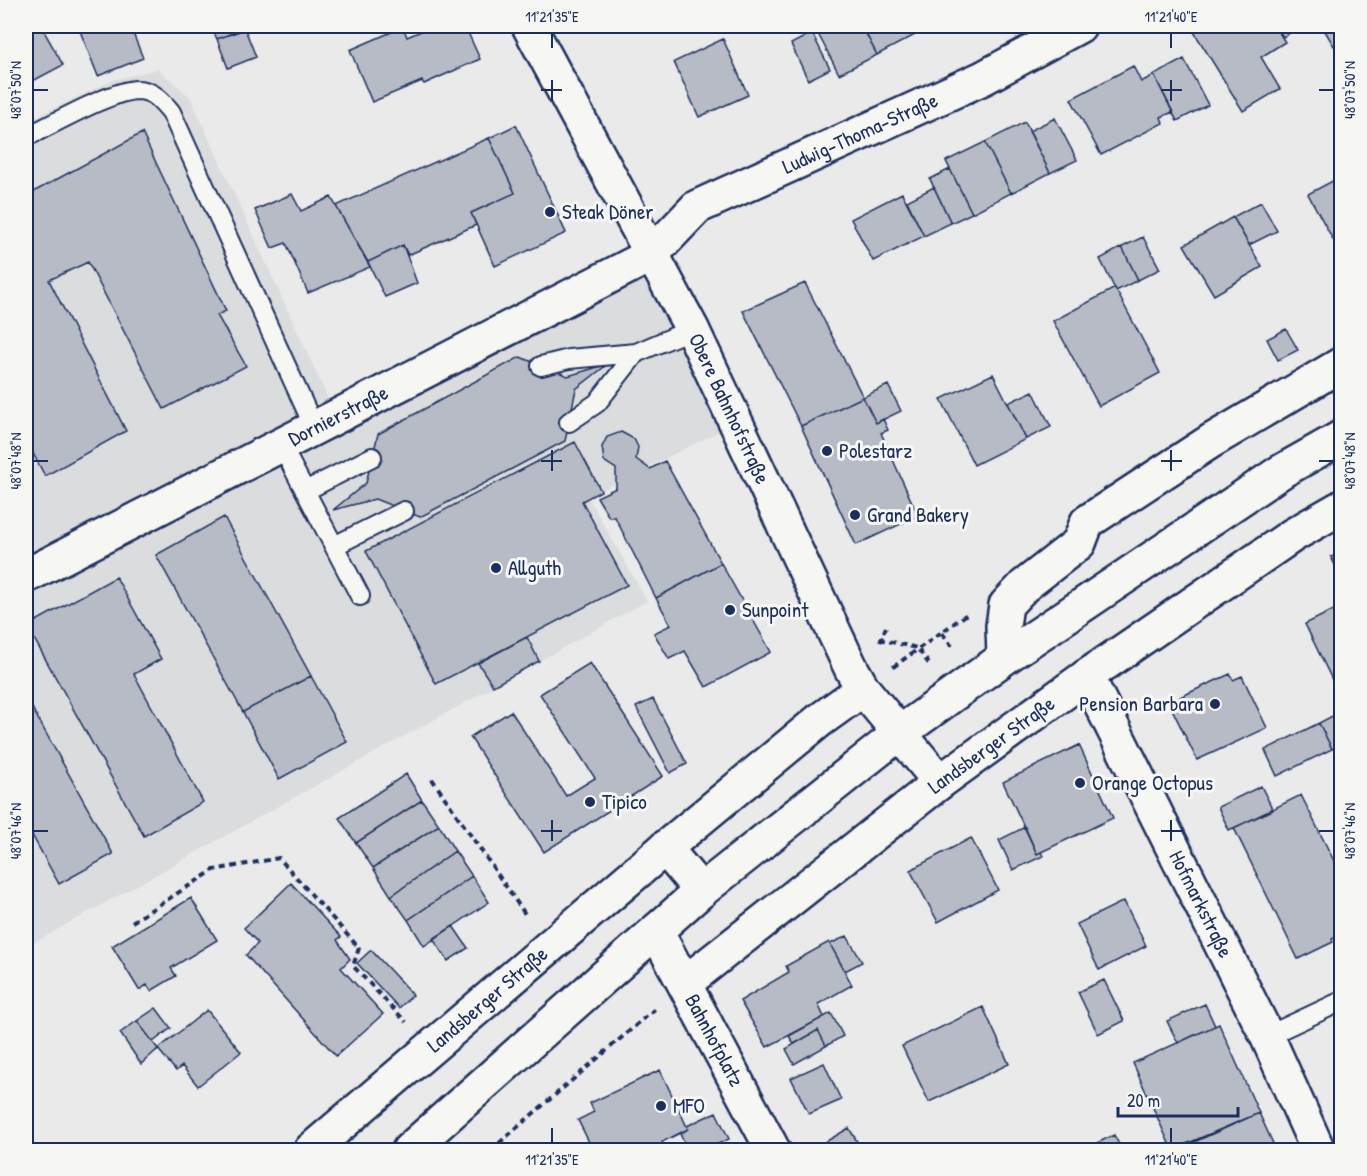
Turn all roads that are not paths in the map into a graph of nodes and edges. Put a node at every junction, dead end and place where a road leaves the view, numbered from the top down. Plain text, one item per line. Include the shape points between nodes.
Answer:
1 (529, 26) edge
2 (1079, 26) edge
3 (26, 137) edge
4 (651, 255) junction
5 (692, 329) junction
6 (636, 353) junction
7 (1341, 364) edge
8 (541, 366) dead end
9 (569, 422) dead end
10 (314, 427) junction
11 (1341, 437) edge
12 (280, 443) junction
13 (372, 457) dead end
14 (305, 491) junction
15 (1341, 507) edge
16 (404, 511) dead end
17 (334, 546) junction
18 (26, 576) edge
19 (360, 596) dead end
20 (1004, 658) junction
21 (1087, 676) junction
22 (864, 689) junction
23 (900, 732) junction
24 (940, 782) junction
25 (664, 848) junction
26 (701, 891) junction
27 (657, 931) junction
28 (686, 983) junction
29 (1341, 1001) edge
30 (1267, 1036) junction
31 (311, 1150) edge
32 (409, 1150) edge
33 (773, 1150) edge
34 (1318, 1150) edge

1 - 4 street, Obere Bahnhofstraße
2 - 4 street, Ludwig-Thoma-Straße via 983,78 697,207
3 - 10 lane via 118,95 138,90 159,96 171,112
4 - 5 street, Obere Bahnhofstraße
4 - 10 street, Dornierstraße
5 - 6 lane
5 - 22 street, Obere Bahnhofstraße via 828,621
6 - 8 lane via 570,359
6 - 9 lane via 597,403
7 - 20 street via 1211,441 1087,522 1079,543 1006,605
10 - 12 street, Dornierstraße
11 - 20 street via 1282,471
12 - 14 lane
12 - 18 street, Dornierstraße
13 - 14 lane
14 - 17 lane
15 - 21 street, Landsberger Straße via 1293,535
16 - 17 lane
17 - 19 lane
20 - 23 street
21 - 24 street, Landsberger Straße
21 - 30 street, Hofmarkstraße
22 - 23 street, Obere Bahnhofstraße
22 - 25 street, Landsberger Straße via 820,720
23 - 24 street, Obere Bahnhofstraße
23 - 26 street
24 - 28 street, Landsberger Straße
25 - 26 street
25 - 31 street, Landsberger Straße
26 - 27 street
27 - 28 street, Bahnhofplatz
27 - 32 street
28 - 33 street, Bahnhofplatz
29 - 30 lane
30 - 34 street, Hofmarkstraße

